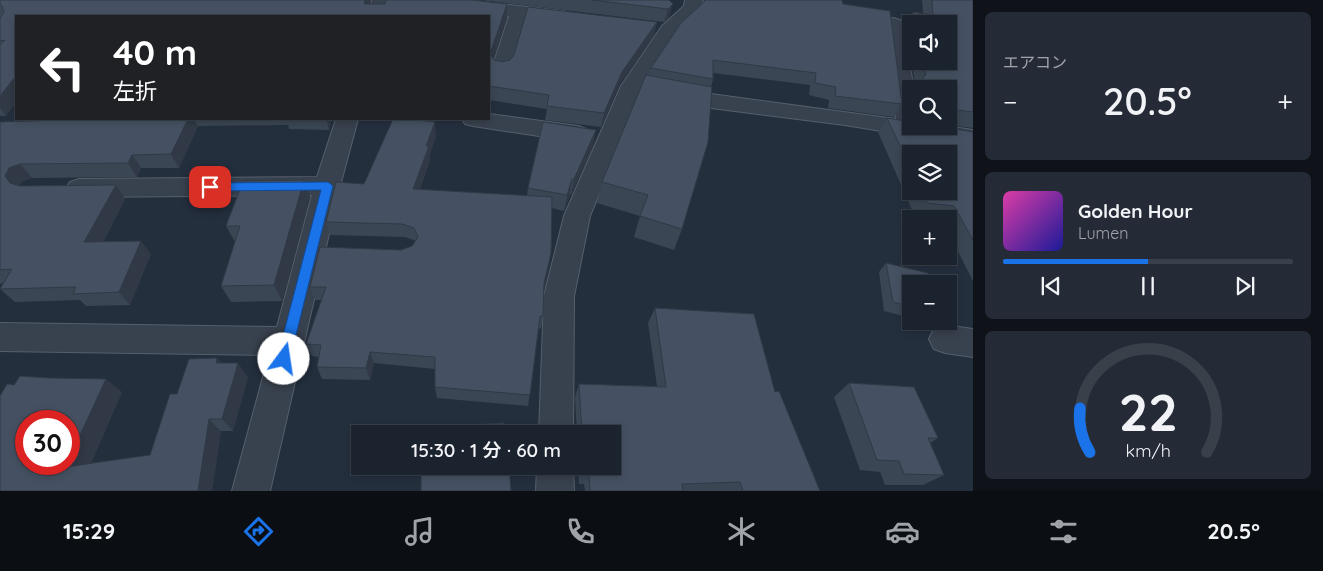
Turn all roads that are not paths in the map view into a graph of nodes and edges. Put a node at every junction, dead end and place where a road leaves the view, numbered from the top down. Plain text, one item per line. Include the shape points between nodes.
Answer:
1 (381, 0) edge
2 (420, 0) edge
3 (497, 4) edge
4 (519, 12) junction
5 (376, 15) edge
6 (673, 16) edge
7 (584, 20) edge
8 (893, 24) edge
9 (502, 68) edge
10 (902, 82) edge
11 (647, 89) junction
12 (347, 120) edge
13 (480, 120) edge
14 (902, 127) edge
15 (954, 135) edge
16 (609, 138) junction
17 (973, 138) edge
18 (328, 186) junction
19 (52, 189) edge
20 (0, 338) edge
21 (288, 340) junction
22 (556, 425) edge
23 (556, 475) edge
24 (251, 491) edge
25 (555, 491) edge

1 - 5 street
2 - 3 street
3 - 4 street
4 - 7 street
4 - 9 street
6 - 11 street
8 - 10 street
11 - 14 street
11 - 16 street
12 - 18 street
13 - 16 street
15 - 17 street
16 - 22 street via 576,216 559,296
18 - 19 street
18 - 21 street via 326,248
20 - 21 street
21 - 24 street
23 - 25 street

